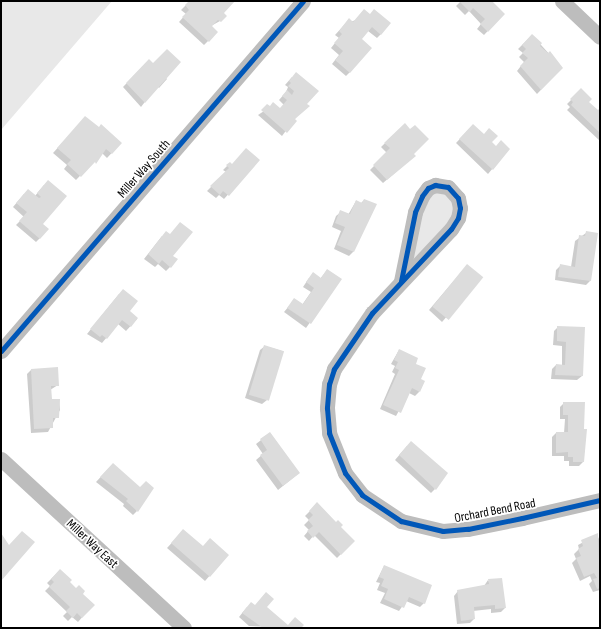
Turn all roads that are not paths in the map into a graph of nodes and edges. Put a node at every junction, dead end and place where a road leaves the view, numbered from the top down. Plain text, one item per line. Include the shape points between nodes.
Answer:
1 (303, 1) edge
2 (562, 1) edge
3 (600, 37) edge
4 (401, 281) junction
5 (1, 351) edge
6 (1, 459) edge
7 (600, 500) edge
8 (184, 628) edge

1 - 5 street, Miller Way South
2 - 3 street
4 - 4 street, Orchard Bend Road via 451,229 458,218 458,198 448,187 435,185 428,188 422,196 415,212
4 - 7 street, Orchard Bend Road via 363,325 334,369 329,384 329,433 345,473 362,495 401,522 444,531 468,529
6 - 8 street, Miller Way East

